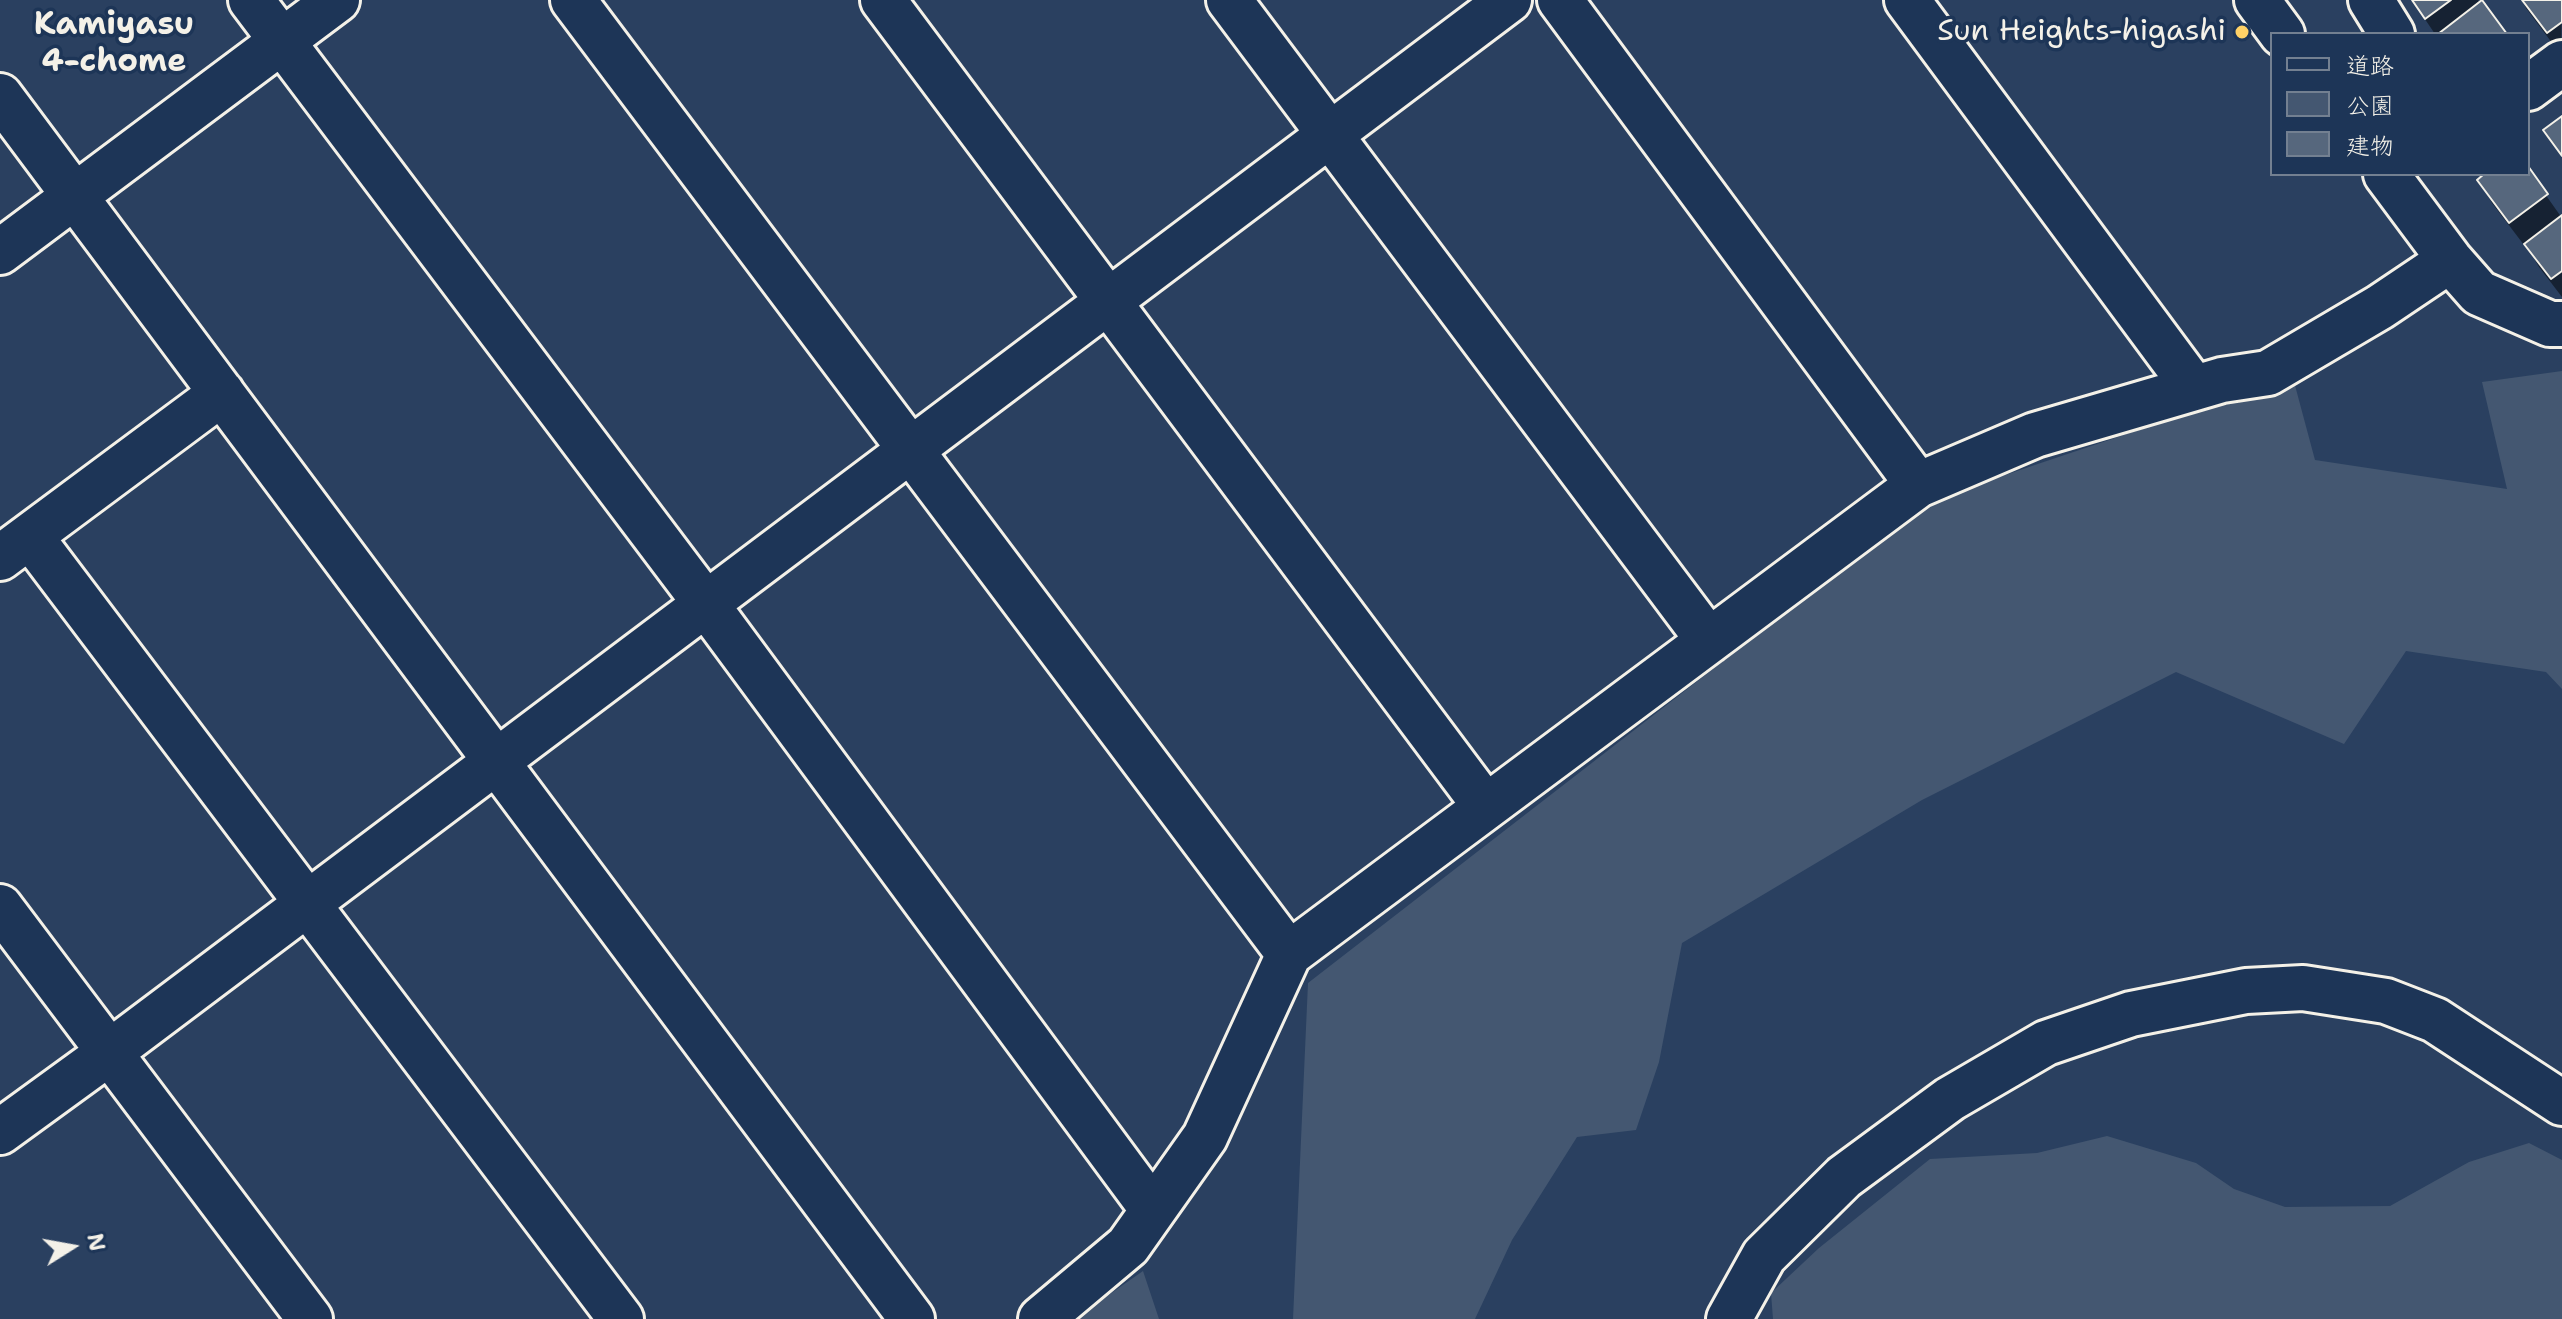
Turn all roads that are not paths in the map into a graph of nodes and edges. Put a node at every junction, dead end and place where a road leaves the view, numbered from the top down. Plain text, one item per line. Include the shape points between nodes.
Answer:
1 (251, 0) edge
2 (337, 0) edge
3 (573, 0) edge
4 (883, 0) edge
5 (1229, 0) edge
6 (1509, 0) edge
7 (1560, 0) edge
8 (1907, 0) edge
9 (2257, 0) edge
10 (2371, 0) edge
11 (2281, 32) edge
12 (2391, 32) edge
13 (282, 41) junction
14 (2562, 63) edge
15 (2530, 87) edge
16 (0, 96) edge
17 (1330, 135) junction
18 (2387, 176) edge
19 (75, 196) junction
20 (0, 252) edge
21 (2450, 260) junction
22 (1108, 301) junction
23 (2562, 324) edge
24 (2194, 388) junction
25 (222, 393) junction
26 (911, 450) junction
27 (1918, 485) junction
28 (15, 547) edge
29 (706, 604) junction
30 (1709, 641) junction
31 (497, 761) junction
32 (1486, 807) junction
33 (307, 904) junction
34 (0, 907) edge
35 (1289, 954) junction
36 (110, 1052) junction
37 (2562, 1103) edge
38 (0, 1132) edge
39 (1153, 1210) junction
40 (310, 1319) edge
41 (621, 1319) edge
42 (912, 1319) edge
43 (1041, 1319) edge
44 (1729, 1319) edge

1 - 13 street
2 - 13 street
3 - 26 street
4 - 22 street
5 - 17 street
6 - 17 street
7 - 27 street
8 - 24 street
9 - 11 street
10 - 12 street
13 - 19 street
13 - 29 street
14 - 15 street
16 - 19 street
17 - 22 street
17 - 30 street
18 - 21 street
19 - 20 street
19 - 25 street
21 - 23 street via 2479,293 2550,324
21 - 24 street via 2268,373
22 - 26 street
22 - 32 street
24 - 27 street via 2035,435
25 - 28 street
25 - 31 street
26 - 29 street
26 - 35 street
27 - 30 street
28 - 33 street
29 - 31 street
29 - 39 street
30 - 32 street
31 - 33 street
31 - 42 street
32 - 35 street
33 - 36 street
33 - 41 street
34 - 36 street
35 - 39 street via 1205,1137
36 - 38 street
36 - 40 street
37 - 44 street via 2435,1020 2386,1001 2303,988 2246,991 2131,1014 2046,1043 1950,1099 1844,1177 1764,1256
39 - 43 street via 1128,1246

